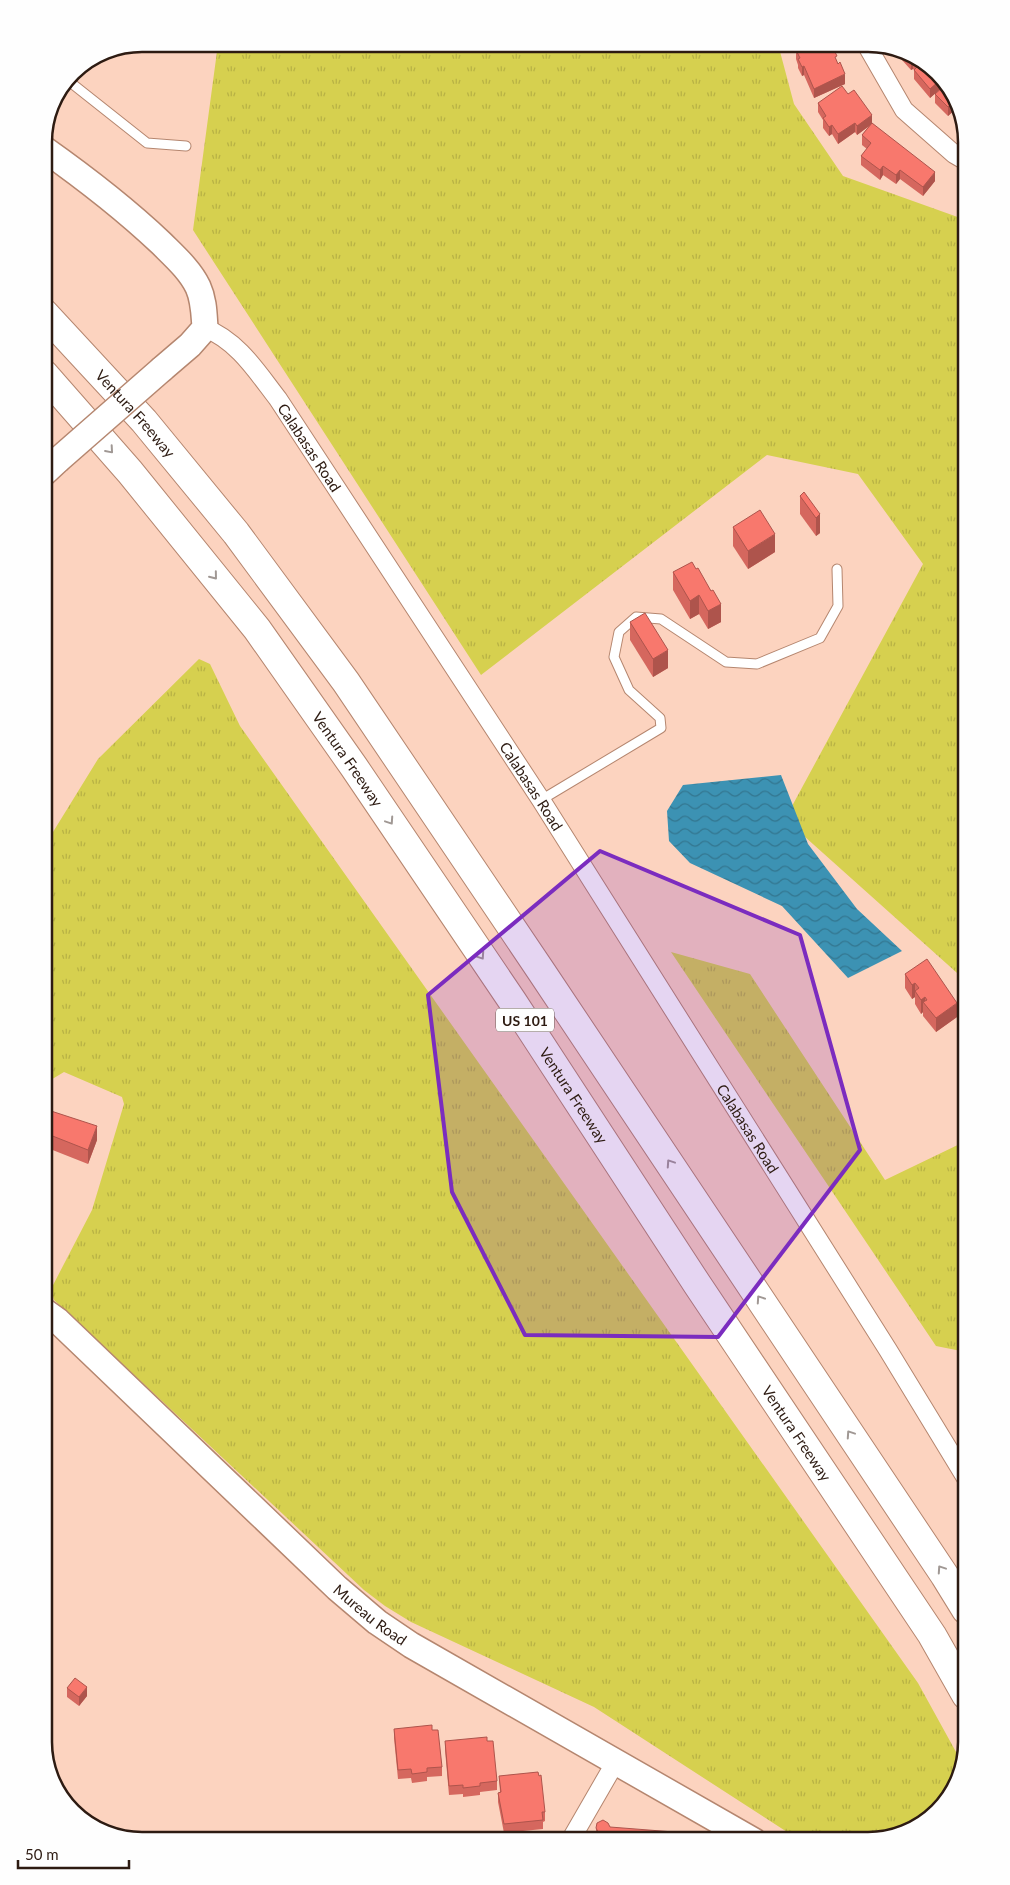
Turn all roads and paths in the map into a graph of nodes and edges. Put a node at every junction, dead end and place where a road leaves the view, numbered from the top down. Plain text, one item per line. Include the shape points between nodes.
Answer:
1 (871, 53) edge
2 (74, 85) edge
3 (186, 146) dead end
4 (53, 155) edge
5 (958, 156) edge
6 (53, 323) edge
7 (205, 328) junction
8 (53, 384) edge
9 (53, 465) edge
10 (837, 569) dead end
11 (541, 800) junction
12 (52, 1317) edge
13 (958, 1465) edge
14 (958, 1597) edge
15 (958, 1681) edge
16 (615, 1763) junction
17 (575, 1832) edge
18 (738, 1832) edge

1 - 5 street via 904,110
2 - 3 lane via 147,143
4 - 7 main road via 135,218 180,262 201,293
14 -> 6 highway, Ventura Freeway / US 101 via 346,682 230,525 144,421
7 - 9 main road, bridge via 190,345
7 - 11 street, Calabasas Road via 231,343 278,399
8 -> 15 highway, Ventura Freeway / US 101 via 130,472 257,629 348,759 932,1635
10 - 11 lane via 838,606 820,638 757,664 726,662 661,619 636,617 619,632 614,657 629,690 660,718 662,728
11 - 13 street, Calabasas Road
12 - 16 main road, Mureau Road via 377,1622
16 - 17 street
16 - 18 main road, Mureau Road

